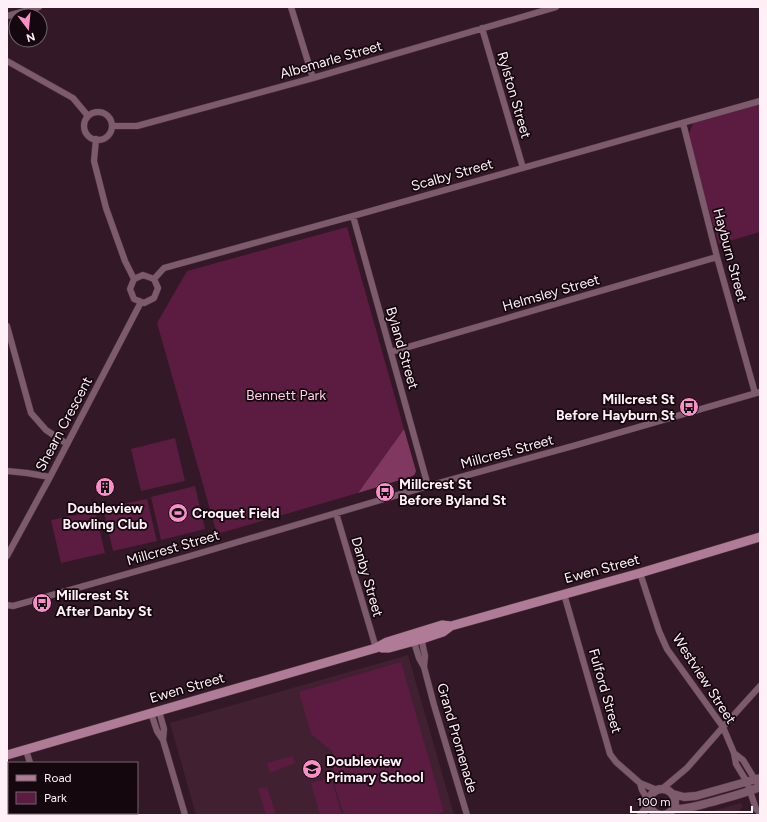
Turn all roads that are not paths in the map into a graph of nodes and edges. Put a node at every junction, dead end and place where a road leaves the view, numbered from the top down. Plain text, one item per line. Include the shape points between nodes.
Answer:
1 (39, 7) edge
2 (291, 7) edge
3 (556, 7) edge
4 (7, 16) edge
5 (482, 28) junction
6 (7, 61) edge
7 (313, 78) junction
8 (760, 101) edge
9 (88, 116) junction
10 (683, 122) junction
11 (112, 126) junction
12 (96, 139) junction
13 (523, 168) junction
14 (353, 216) junction
15 (717, 257) junction
16 (134, 279) junction
17 (154, 279) junction
18 (142, 302) junction
19 (7, 326) edge
20 (391, 352) junction
21 (758, 392) edge
22 (67, 444) junction
23 (7, 471) edge
24 (50, 477) junction
25 (428, 486) junction
26 (336, 513) junction
27 (760, 537) edge
28 (7, 556) edge
29 (640, 573) junction
30 (564, 594) junction
31 (7, 605) edge
32 (417, 636) junction
33 (376, 648) junction
34 (760, 686) edge
35 (155, 712) junction
36 (723, 727) junction
37 (26, 750) junction
38 (7, 755) edge
39 (30, 762) edge
40 (754, 780) edge
41 (640, 784) junction
42 (660, 789) junction
43 (760, 789) edge
44 (751, 791) junction
45 (673, 794) junction
46 (649, 804) junction
47 (673, 809) junction
48 (760, 813) edge
49 (185, 815) edge
50 (467, 815) edge
51 (642, 815) edge
52 (659, 815) edge

1 - 4 street
2 - 7 street
3 - 5 street, Albemarle Street
5 - 7 street, Albemarle Street
5 - 13 street, Rylston Street
6 - 9 street via 73,98
7 - 11 street, Albemarle Street via 137,126
8 - 10 street, Scalby Street
9 - 11 street via 94,112 106,114
9 - 12 street via 84,122 84,129
10 - 13 street, Scalby Street
10 - 15 street, Hayburn Street
11 - 12 street via 105,137
12 - 16 street via 94,161 106,208
13 - 14 street, Scalby Street
14 - 17 street, Scalby Street via 164,268
14 - 20 street, Byland Street
15 - 20 street, Helmsley Street
15 - 21 street, Hayburn Street
16 - 17 street via 143,275
16 - 18 street via 130,290 134,299
17 - 18 street via 158,288 154,298
18 - 22 street, Shearn Crescent
19 - 22 street via 31,413 46,430
20 - 25 street, Byland Street
21 - 25 street, Millcrest Street
22 - 24 street, Shearn Crescent
23 - 24 street
24 - 28 street, Shearn Crescent
25 - 26 street, Millcrest Street
26 - 31 street, Millcrest Street via 13,606
26 - 33 street, Danby Street
27 - 29 main road, Ewen Street
29 - 30 main road, Ewen Street
29 - 36 street, Westview Street via 667,649
30 - 32 main road, Ewen Street via 451,626 442,625
30 - 41 street, Fulford Street via 610,754
32 - 33 main road, Ewen Street via 387,642
32 - 50 street, Grand Promenade via 425,656 424,667 434,705
33 - 35 main road, Ewen Street
34 - 36 street
35 - 37 main road, Ewen Street
35 - 49 street via 164,729 163,740
36 - 40 street, Westview Street via 736,764
36 - 42 street via 687,768
37 - 38 main road, Ewen Street
37 - 39 street
40 - 43 street, Westview Street
40 - 44 street, Westview Street
40 - 45 street via 696,796 684,797
41 - 42 street, Fulford Street
41 - 46 street, Fulford Street
42 - 45 street
42 - 46 street via 653,792
43 - 44 street
44 - 47 street via 690,808
44 - 48 street, Westview Street via 756,809
45 - 47 street
46 - 51 street
46 - 52 street
47 - 52 street via 668,814

